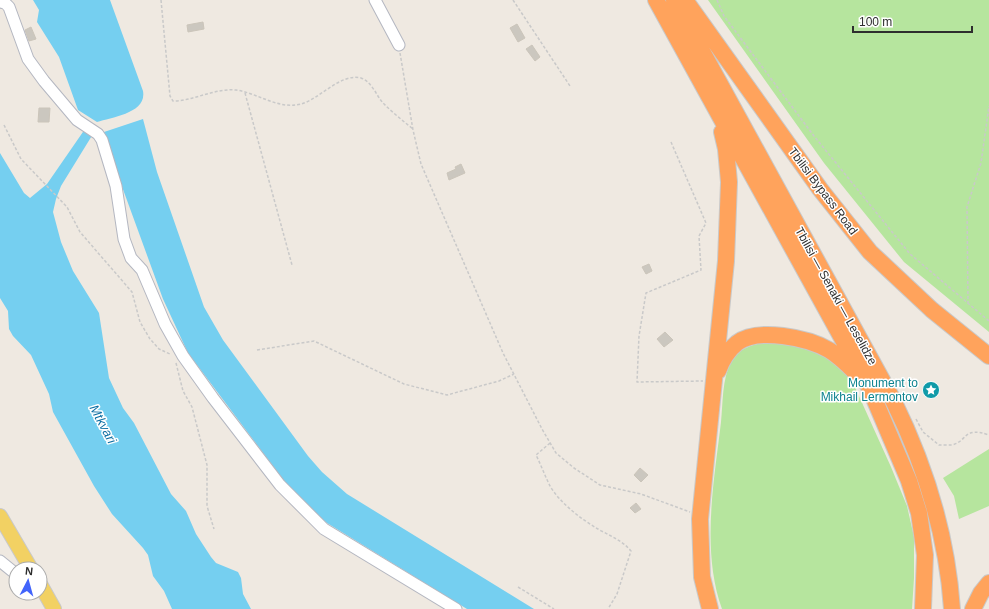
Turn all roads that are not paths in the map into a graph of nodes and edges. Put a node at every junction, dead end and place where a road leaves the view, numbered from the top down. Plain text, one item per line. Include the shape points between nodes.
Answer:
1 (375, 0) edge
2 (656, 0) edge
3 (674, 0) edge
4 (685, 0) edge
5 (0, 2) edge
6 (399, 45) road end
7 (714, 106) junction
8 (989, 356) edge
9 (715, 380) junction
10 (865, 381) junction
11 (0, 516) edge
12 (0, 561) edge
13 (26, 561) edge
14 (8, 568) edge
15 (989, 583) edge
16 (456, 609) edge
17 (710, 609) edge
18 (923, 609) edge
19 (952, 609) edge
20 (973, 609) edge

1 - 6 street
2 - 7 highway, Tbilisi — Senaki — Leselidze
3 - 19 highway, Tbilisi — Senaki — Leselidze via 909,433 928,482 943,536
4 - 8 highway, Tbilisi Bypass Road via 820,189 870,252 926,305
5 - 16 street via 9,7 28,59 44,81 77,120 98,134 102,140 116,186 124,239 131,258 142,270 165,324 183,356 213,398 280,485 324,529
7 - 9 highway via 726,149 729,182 726,261
7 - 10 highway, Tbilisi — Senaki — Leselidze
9 - 10 highway via 725,356 737,343 752,336 771,335 802,340 823,347 839,357
9 - 17 highway via 700,518 702,577
10 - 18 highway, Tbilisi — Senaki — Leselidze via 894,445 919,513 925,555
11 - 13 main road
12 - 14 street
15 - 20 highway

